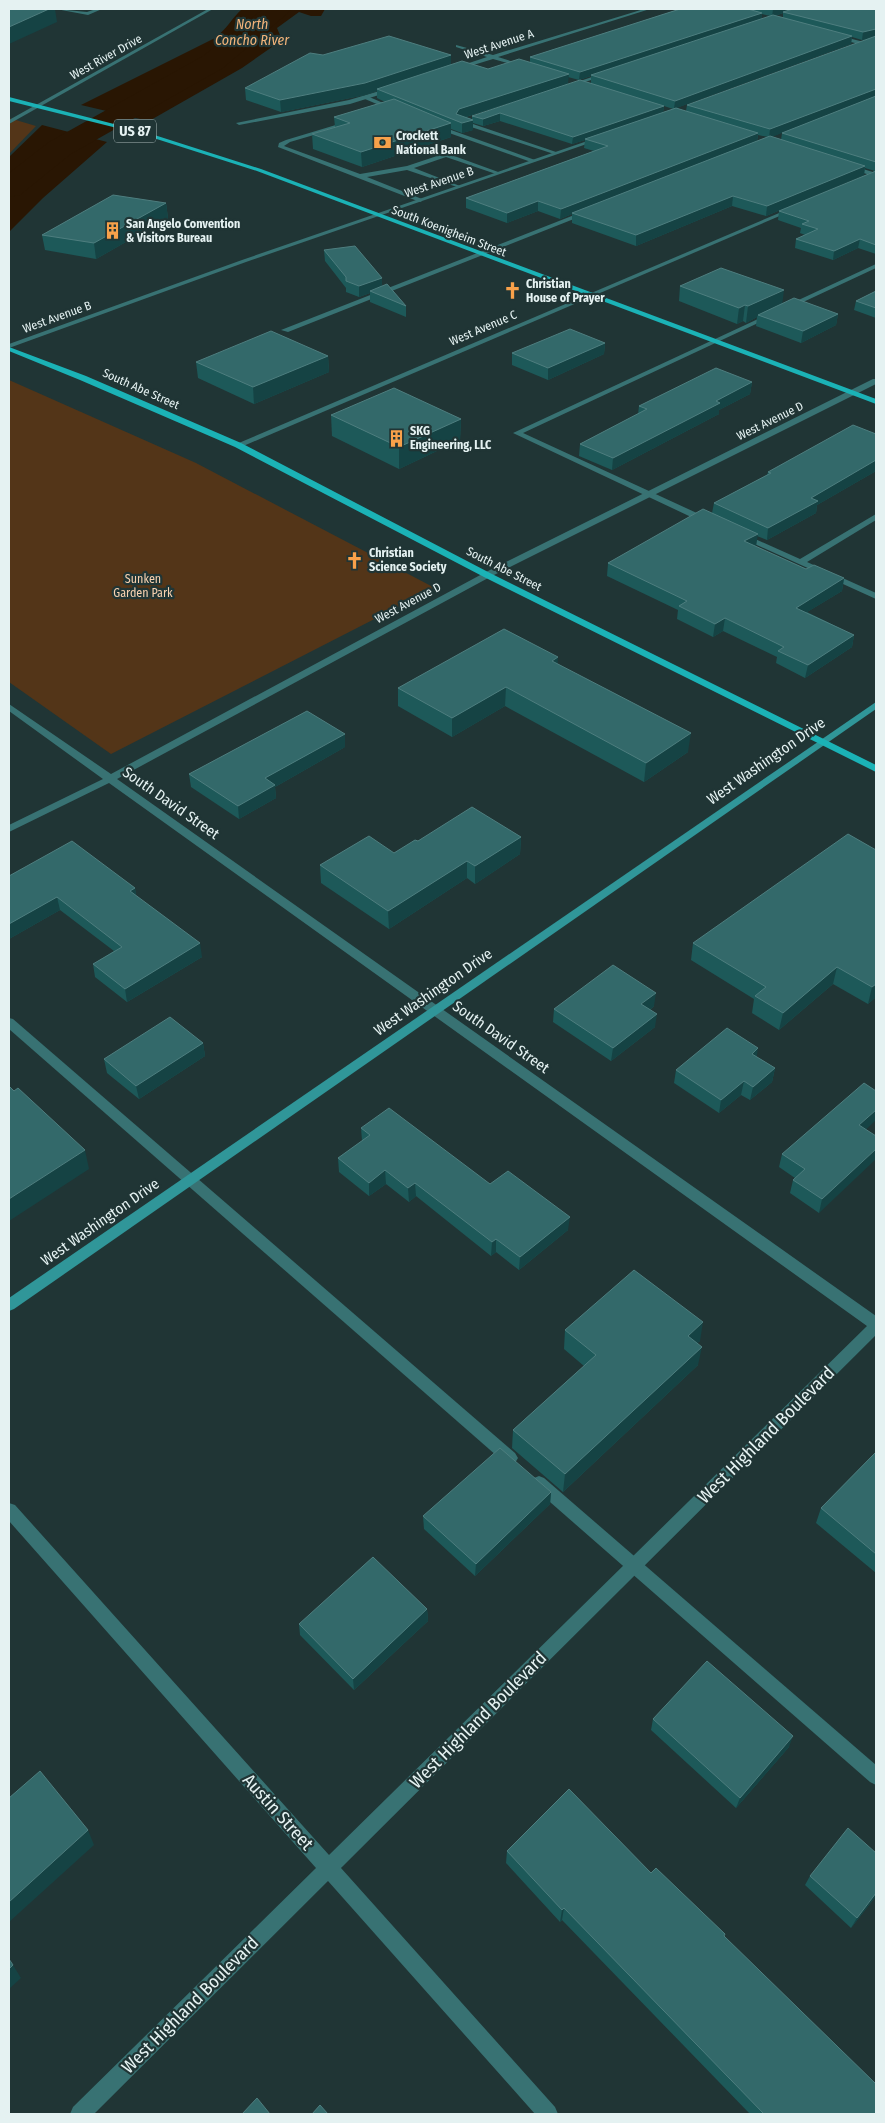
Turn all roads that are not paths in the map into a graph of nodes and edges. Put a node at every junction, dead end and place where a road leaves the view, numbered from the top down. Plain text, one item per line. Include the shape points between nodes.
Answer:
1 (58, 9) edge
2 (100, 9) edge
3 (211, 9) edge
4 (648, 9) edge
5 (826, 34) edge
6 (876, 39) edge
7 (862, 44) junction
8 (458, 46) dead end
9 (853, 47) edge
10 (876, 47) edge
11 (490, 57) junction
12 (453, 70) edge
13 (534, 70) edge
14 (614, 71) edge
15 (568, 81) edge
16 (577, 83) junction
17 (586, 86) edge
18 (396, 88) edge
19 (559, 89) edge
20 (367, 98) junction
21 (9, 99) edge
22 (395, 109) junction
23 (386, 112) edge
24 (403, 113) edge
25 (359, 120) edge
26 (470, 120) edge
27 (9, 122) edge
28 (462, 122) junction
29 (239, 123) dead end
30 (426, 123) edge
31 (441, 129) junction
32 (610, 135) edge
33 (556, 153) junction
34 (533, 161) junction
35 (839, 164) edge
36 (408, 168) junction
37 (498, 173) junction
38 (876, 174) edge
39 (360, 176) junction
40 (866, 178) edge
41 (458, 187) junction
42 (420, 200) junction
43 (804, 205) edge
44 (591, 211) edge
45 (376, 215) junction
46 (480, 254) junction
47 (876, 266) edge
48 (589, 295) junction
49 (285, 330) dead end
50 (714, 342) junction
51 (9, 347) edge
52 (876, 381) edge
53 (853, 393) junction
54 (876, 402) edge
55 (238, 445) junction
56 (648, 495) junction
57 (876, 517) edge
58 (720, 526) edge
59 (729, 530) edge
60 (800, 562) junction
61 (487, 575) junction
62 (876, 596) edge
63 (876, 705) edge
64 (9, 707) edge
65 (823, 742) junction
66 (876, 769) edge
67 (110, 779) junction
68 (9, 829) edge
69 (435, 1010) junction
70 (9, 1022) edge
71 (190, 1179) junction
72 (9, 1305) edge
73 (876, 1325) edge
74 (9, 1510) edge
75 (634, 1566) junction
76 (876, 1776) edge
77 (328, 1868) junction
78 (80, 2114) edge
79 (548, 2114) edge

1 - 2 street via 88,14
3 - 27 street, West River Drive
4 - 11 street, West Avenue A
5 - 7 street
6 - 7 street
7 - 9 street
7 - 10 street
8 - 11 street
11 - 12 street, West Avenue A
11 - 13 street
14 - 16 street
15 - 16 street
16 - 17 street
16 - 19 street
18 - 20 street
20 - 22 street
20 - 29 street
21 - 45 main road, South Koenigheim Street / US 87 via 143,132 259,170
22 - 23 street
22 - 24 street
25 - 39 street via 288,141 281,144 281,148
26 - 28 street
28 - 31 street
28 - 33 street
30 - 31 street
31 - 34 street
32 - 33 street, West Avenue B
33 - 34 street, West Avenue B
34 - 37 street, West Avenue B
35 - 38 street
36 - 37 street via 446,155
36 - 39 street
36 - 41 street
37 - 41 street, West Avenue B
38 - 40 street
39 - 42 street
41 - 42 street, West Avenue B
42 - 45 street, West Avenue B
43 - 48 street, West Avenue C
44 - 46 street
45 - 46 main road, South Koenigheim Street / US 87
45 - 51 street, West Avenue B
46 - 48 main road, South Koenigheim Street / US 87
46 - 49 street
47 - 50 street
48 - 50 main road, South Koenigheim Street / US 87
48 - 55 street, West Avenue C
50 - 53 main road, South Koenigheim Street / US 87
50 - 56 street via 517,433
51 - 55 main road, South Abe Street
52 - 53 street, West Avenue D
53 - 54 main road, South Koenigheim Street / US 87
53 - 56 street, West Avenue D
55 - 61 main road, South Abe Street
56 - 58 street
56 - 61 street, West Avenue D
57 - 60 street
59 - 60 street
60 - 62 street
61 - 65 main road, South Abe Street
61 - 67 street, West Avenue D
63 - 65 street, West Washington Drive
64 - 67 street, South David Street
65 - 66 main road, South Abe Street
65 - 69 street, West Washington Drive
67 - 68 street, West Avenue D
67 - 69 street, South David Street
69 - 71 street, West Washington Drive
69 - 73 street, South David Street
70 - 71 street
71 - 72 street, West Washington Drive
71 - 75 street
73 - 75 street, West Highland Boulevard
74 - 77 street, Austin Street
75 - 76 street
75 - 77 street, West Highland Boulevard
77 - 78 street, West Highland Boulevard
77 - 79 street, Austin Street

